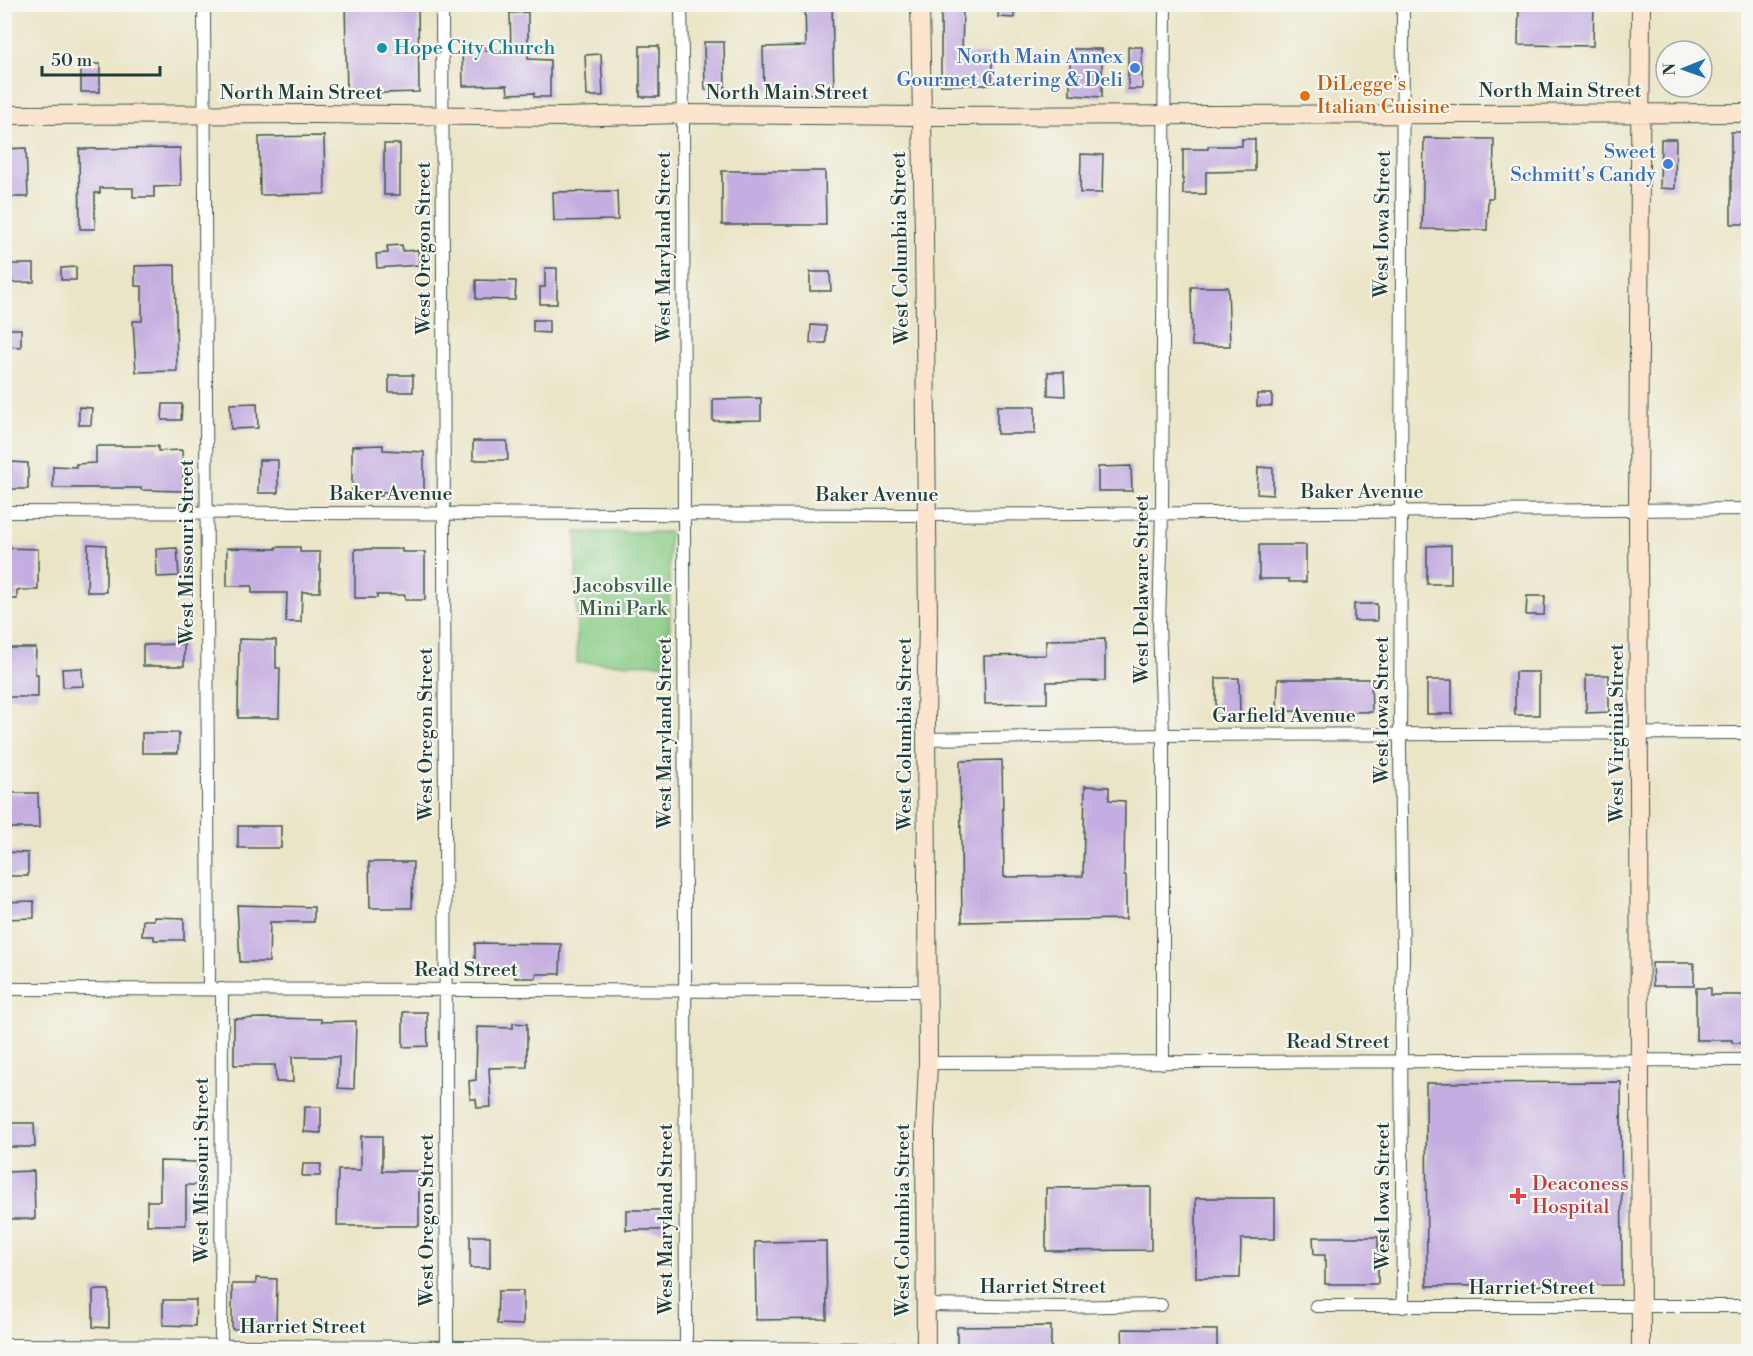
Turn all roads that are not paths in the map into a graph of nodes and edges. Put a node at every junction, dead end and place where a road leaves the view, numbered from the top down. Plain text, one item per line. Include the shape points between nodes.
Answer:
1 (204, 4) edge
2 (441, 4) edge
3 (681, 4) edge
4 (920, 4) edge
5 (1166, 4) edge
6 (1403, 4) edge
7 (1641, 4) edge
8 (1639, 113) junction
9 (1749, 113) edge
10 (683, 114) junction
11 (1403, 114) junction
12 (4, 115) edge
13 (205, 115) junction
14 (1164, 115) junction
15 (443, 116) junction
16 (922, 116) junction
17 (1638, 509) junction
18 (1749, 509) edge
19 (4, 512) edge
20 (1162, 512) junction
21 (1401, 512) junction
22 (207, 513) junction
23 (444, 513) junction
24 (684, 515) junction
25 (926, 515) junction
26 (1640, 734) junction
27 (1749, 734) edge
28 (1163, 735) junction
29 (1401, 735) junction
30 (927, 740) junction
31 (4, 988) edge
32 (208, 989) junction
33 (222, 989) junction
34 (446, 990) junction
35 (685, 990) junction
36 (927, 991) junction
37 (1639, 1059) junction
38 (1749, 1060) edge
39 (1401, 1061) junction
40 (928, 1063) junction
41 (1163, 1063) junction
42 (926, 1305) junction
43 (1161, 1305) dead end
44 (1316, 1306) dead end
45 (1403, 1306) junction
46 (1749, 1306) edge
47 (1641, 1307) junction
48 (4, 1345) edge
49 (221, 1349) edge
50 (447, 1349) edge
51 (686, 1350) edge
52 (926, 1350) edge
53 (1641, 1352) edge

1 - 13 street, West Missouri Street
2 - 15 street, West Oregon Street
3 - 10 street, West Maryland Street
4 - 16 street, West Columbia Street
5 - 14 street, West Delaware Street
6 - 11 street, West Iowa Street
7 - 8 street, West Virginia Street
8 - 9 street, North Main Street
8 - 11 street, North Main Street
8 - 17 street, West Virginia Street
10 - 15 street, North Main Street
10 - 16 street, North Main Street
10 - 24 street, West Maryland Street
11 - 14 street, North Main Street
11 - 21 street, West Iowa Street
12 - 13 street, North Main Street
13 - 15 street, North Main Street
13 - 22 street, West Missouri Street
14 - 16 street, North Main Street
14 - 20 street, West Delaware Street
15 - 23 street, West Oregon Street
16 - 25 street, West Columbia Street
17 - 18 street, Baker Avenue
17 - 21 street, Baker Avenue
17 - 26 street, West Virginia Street
19 - 22 street, Baker Avenue
20 - 21 street, Baker Avenue
20 - 25 street, Baker Avenue
20 - 28 street, West Delaware Street via 1159,624
21 - 29 street, West Iowa Street
22 - 23 street, Baker Avenue
22 - 32 street, West Missouri Street
23 - 24 street, Baker Avenue
23 - 34 street, West Oregon Street
24 - 25 street, Baker Avenue
24 - 35 street, West Maryland Street
25 - 30 street, West Columbia Street
26 - 27 street, Garfield Avenue
26 - 29 street, Garfield Avenue
26 - 37 street, West Virginia Street
28 - 29 street, Garfield Avenue
28 - 30 street, Garfield Avenue
28 - 41 street, West Delaware Street
29 - 39 street, West Iowa Street
30 - 36 street, West Columbia Street
31 - 32 street, Read Street
32 - 33 street, Read Street
33 - 34 street, Read Street
33 - 49 street, West Missouri Street
34 - 35 street, Read Street
34 - 50 street, West Oregon Street
35 - 36 street, Read Street
35 - 51 street, West Maryland Street
36 - 40 street, West Columbia Street
37 - 38 street, Read Street
37 - 39 street, Read Street
37 - 47 street, West Virginia Street
39 - 41 street, Read Street
39 - 45 street, West Iowa Street
40 - 41 street, Read Street
40 - 42 street, West Columbia Street
42 - 43 street, Harriet Street
42 - 52 street, West Columbia Street
44 - 45 street, Harriet Street
45 - 47 street, Harriet Street
46 - 47 street, Harriet Street
47 - 53 street, West Virginia Street
48 - 49 street, Harriet Street
49 - 50 street, Harriet Street
50 - 51 street, Harriet Street
51 - 52 street, Harriet Street

